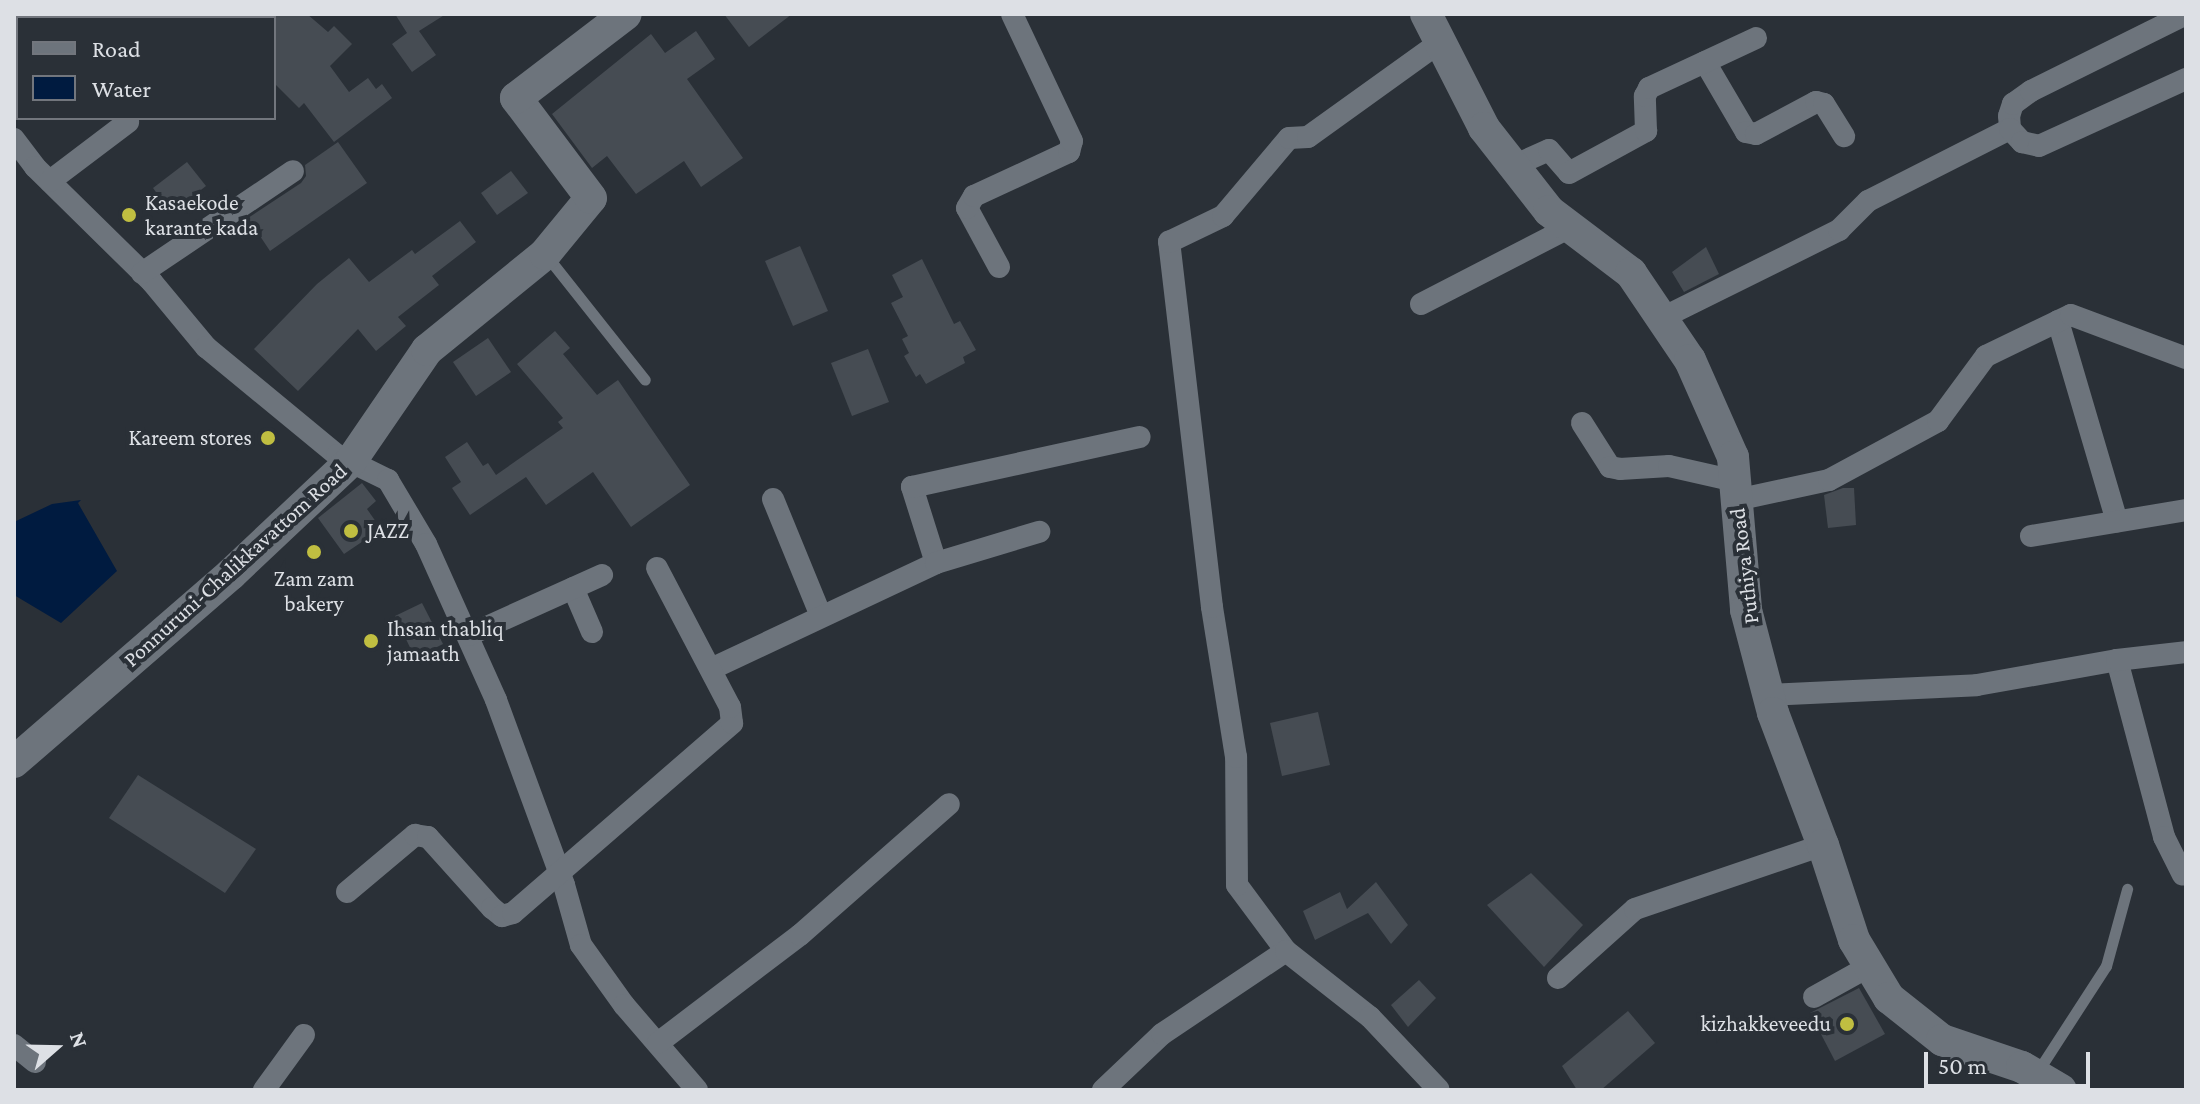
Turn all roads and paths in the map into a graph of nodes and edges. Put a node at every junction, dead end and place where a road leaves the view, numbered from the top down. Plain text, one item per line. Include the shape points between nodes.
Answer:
1 (626, 14) edge
2 (1012, 14) edge
3 (2186, 14) edge
4 (1433, 28) edge
5 (1756, 38) dead end
6 (1705, 62) junction
7 (2186, 79) edge
8 (128, 122) dead end
9 (2010, 129) junction
10 (1844, 136) dead end
11 (14, 139) edge
12 (1513, 166) junction
13 (293, 171) dead end
14 (50, 181) junction
15 (1570, 227) junction
16 (545, 254) junction
17 (999, 267) dead end
18 (142, 273) junction
19 (1421, 304) dead end
20 (1662, 318) junction
21 (2058, 321) junction
22 (2186, 358) edge
23 (645, 380) dead end
24 (1582, 423) dead end
25 (1140, 437) dead end
26 (351, 461) junction
27 (1736, 490) junction
28 (773, 499) dead end
29 (2186, 510) edge
30 (2117, 522) junction
31 (1039, 532) dead end
32 (2031, 536) dead end
33 (936, 563) junction
34 (657, 568) dead end
35 (602, 575) dead end
36 (573, 588) junction
37 (821, 616) junction
38 (592, 632) dead end
39 (469, 635) junction
40 (2186, 652) edge
41 (2117, 660) junction
42 (711, 669) junction
43 (1768, 695) junction
44 (14, 762) edge
45 (949, 804) dead end
46 (1823, 845) junction
47 (559, 872) junction
48 (2183, 875) dead end
49 (2127, 889) dead end
50 (347, 892) dead end
51 (1286, 951) junction
52 (1870, 966) junction
53 (1558, 978) dead end
54 (1814, 997) dead end
55 (304, 1035) dead end
56 (658, 1043) junction
57 (14, 1045) edge
58 (35, 1062) dead end
59 (2048, 1082) edge
60 (264, 1090) edge
61 (697, 1090) edge
62 (1103, 1090) edge
63 (1439, 1090) edge

1 - 16 street, Ponnuruni-Chalikkavattom Road via 516,98 591,198
2 - 17 street via 1072,141 1069,152 974,196 967,208
3 - 9 street via 2031,91 2013,104
4 - 12 street, Puthiya Road via 1484,128
4 - 51 street via 1308,137 1289,138 1223,216 1169,242 1212,607 1236,757 1237,885
5 - 6 street
6 - 10 street via 1746,132 1756,134 1816,102 1824,104
6 - 12 street via 1649,88 1646,131 1569,173 1549,150
7 - 9 street via 2039,146 2022,142
8 - 14 street
9 - 20 street via 1868,201 1839,230
11 - 14 street
12 - 15 street, Puthiya Road via 1549,211
13 - 18 street
14 - 18 street
15 - 19 street
15 - 20 street, Puthiya Road via 1631,273
16 - 23 lane
16 - 26 street, Ponnuruni-Chalikkavattom Road via 427,350
18 - 26 street via 206,347
20 - 27 street, Puthiya Road via 1696,373 1733,457
21 - 22 street via 2071,315
21 - 27 street via 1986,356 1938,421 1829,480
21 - 30 street
24 - 27 street via 1610,467 1669,466
25 - 33 street via 912,487
26 - 39 street via 388,480 426,544
26 - 44 street, Ponnuruni-Chalikkavattom Road via 231,574
27 - 43 street, Puthiya Road via 1746,610
28 - 37 street
29 - 30 street
30 - 32 street
31 - 33 street
33 - 37 street
34 - 42 street
35 - 36 street
36 - 38 street
36 - 39 street
37 - 42 street
39 - 47 street
40 - 41 street
41 - 43 street via 1977,685
41 - 48 street via 2164,837
42 - 47 street via 732,723
43 - 46 street, Puthiya Road
45 - 56 street via 800,935
46 - 52 street, Puthiya Road via 1854,940
46 - 53 street via 1635,909
47 - 50 street via 513,913 502,916 428,837 415,835
47 - 56 street via 581,945
49 - 59 lane via 2106,966
51 - 62 street via 1162,1034
51 - 63 street via 1370,1017
52 - 54 street
52 - 59 street, Puthiya Road via 1889,998 1942,1040 2022,1067
55 - 60 street
56 - 61 street
57 - 58 street

